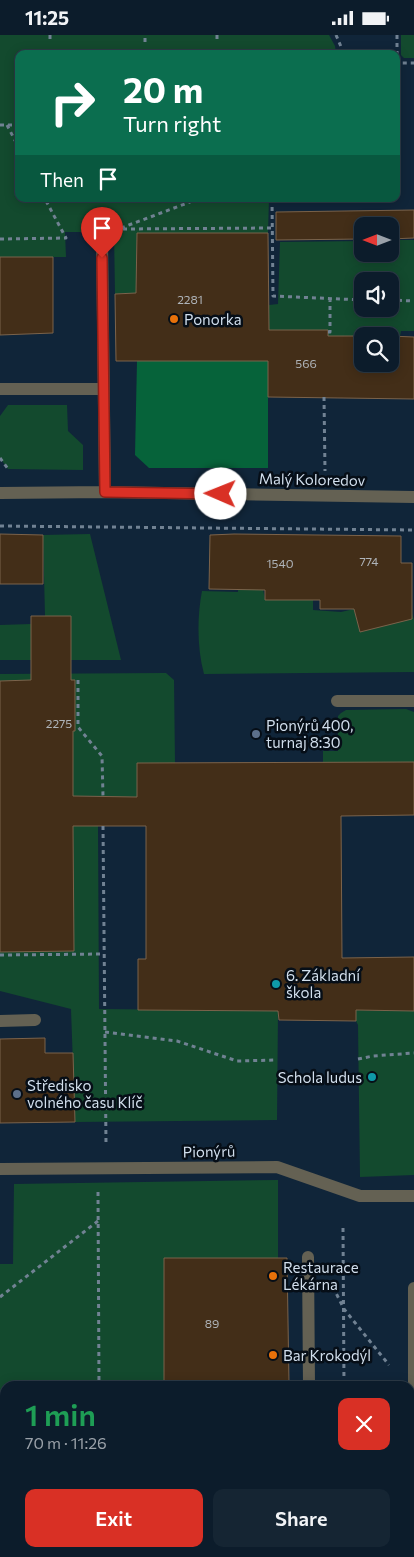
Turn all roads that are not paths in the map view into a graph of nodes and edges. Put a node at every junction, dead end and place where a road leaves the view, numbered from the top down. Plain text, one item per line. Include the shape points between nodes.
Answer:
1 (102, 239) dead end
2 (0, 389) edge
3 (103, 389) junction
4 (105, 492) junction
5 (0, 493) edge
6 (414, 497) edge
7 (337, 701) dead end
8 (414, 701) edge
9 (0, 1021) edge
10 (35, 1021) dead end
11 (0, 1169) edge
12 (414, 1196) edge
13 (308, 1257) dead end
14 (414, 1287) edge
15 (309, 1381) edge
16 (414, 1381) edge

1 - 3 street
2 - 3 street
3 - 4 street
4 - 5 street, Malý Koloredov
4 - 6 street, Malý Koloredov
7 - 8 street
9 - 10 street
11 - 12 street, Pionýrů via 277,1167 360,1195
13 - 15 street
14 - 16 street

